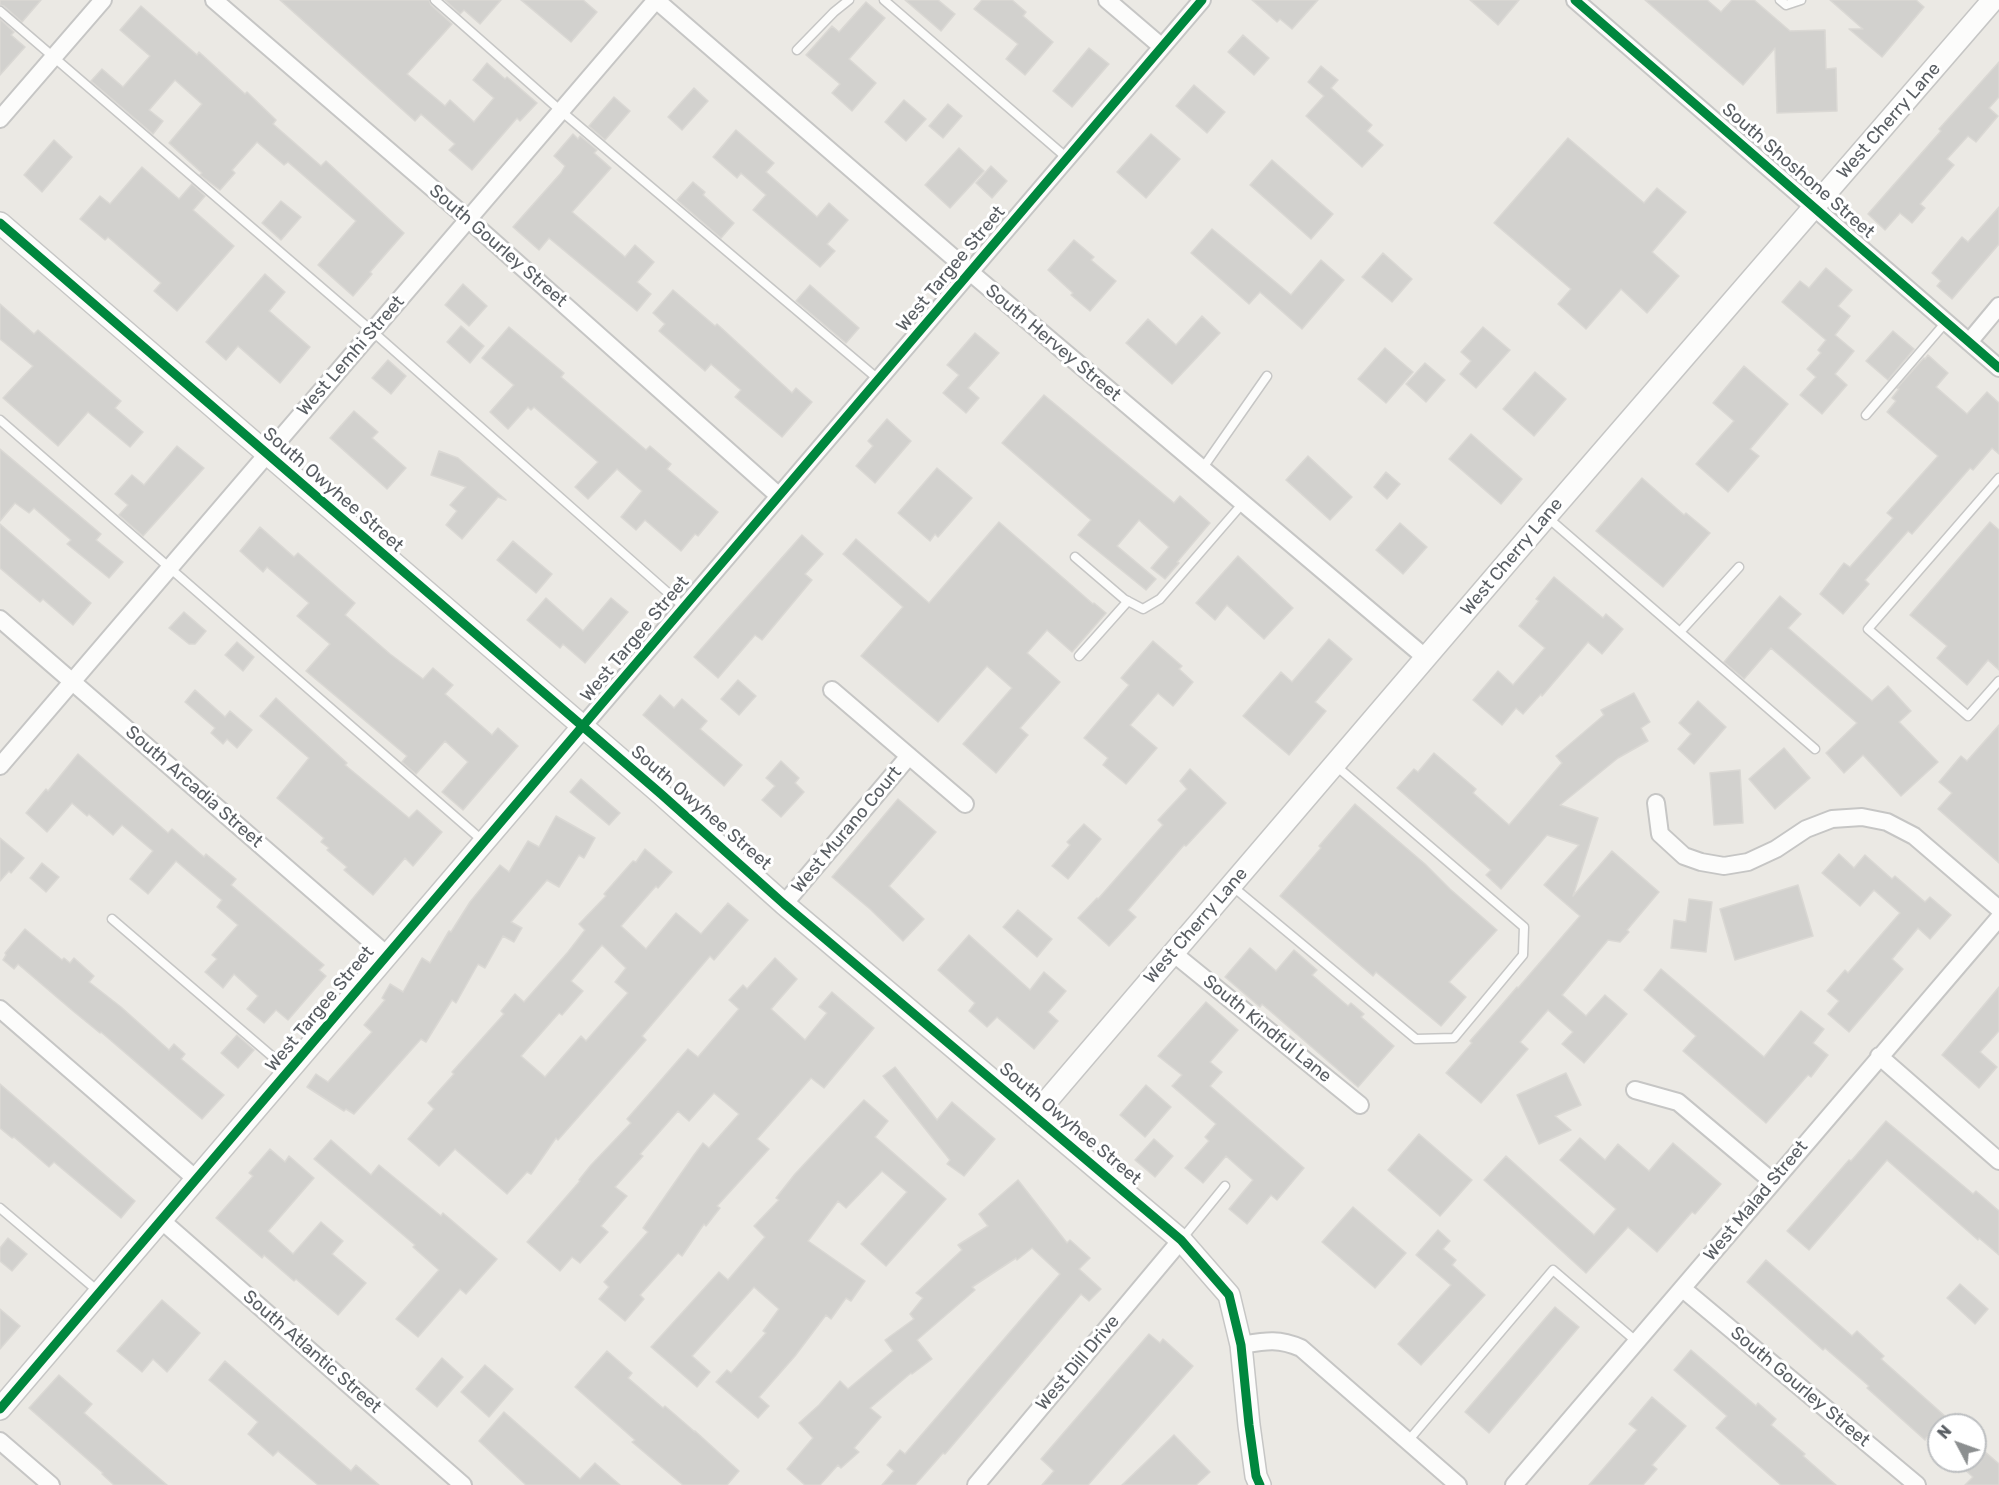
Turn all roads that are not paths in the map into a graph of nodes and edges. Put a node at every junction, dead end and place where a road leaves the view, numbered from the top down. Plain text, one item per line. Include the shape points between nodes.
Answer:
1 (103, 0) edge
2 (214, 0) edge
3 (435, 0) edge
4 (656, 0) edge
5 (849, 0) edge
6 (884, 0) edge
7 (1107, 0) edge
8 (1202, 0) edge
9 (1780, 0) edge
10 (1801, 0) edge
11 (1993, 0) edge
12 (1582, 2) edge
13 (0, 11) edge
14 (1162, 47) junction
15 (797, 50) dead end
16 (54, 57) junction
17 (561, 111) junction
18 (0, 119) edge
19 (1067, 158) junction
20 (1815, 208) junction
21 (468, 219) junction
22 (0, 224) edge
23 (970, 272) junction
24 (1999, 306) edge
25 (1946, 322) junction
26 (372, 332) junction
27 (1969, 342) junction
28 (1999, 368) edge
29 (1267, 376) dead end
30 (878, 379) junction
31 (1866, 415) dead end
32 (0, 420) edge
33 (267, 455) junction
34 (1202, 470) junction
35 (1999, 478) edge
36 (779, 496) junction
37 (1242, 503) junction
38 (1546, 517) junction
39 (1075, 557) dead end
40 (1739, 567) dead end
41 (170, 568) junction
42 (1128, 601) junction
43 (684, 607) junction
44 (0, 619) edge
45 (1680, 632) junction
46 (1079, 656) dead end
47 (1426, 658) junction
48 (1999, 681) edge
49 (72, 682) junction
50 (832, 690) dead end
51 (582, 726) junction
52 (1815, 749) dead end
53 (909, 756) junction
54 (1335, 765) junction
55 (0, 766) edge
56 (1656, 803) dead end
57 (965, 804) dead end
58 (484, 842) junction
59 (1232, 885) junction
60 (784, 904) junction
61 (1999, 909) edge
62 (1999, 918) edge
63 (112, 919) dead end
64 (1173, 953) junction
65 (387, 955) junction
66 (0, 1010) edge
67 (1879, 1056) junction
68 (289, 1070) junction
69 (1635, 1090) dead end
70 (1360, 1105) dead end
71 (1034, 1116) junction
72 (1999, 1161) edge
73 (196, 1179) junction
74 (1773, 1182) junction
75 (1226, 1186) dead end
76 (0, 1208) edge
77 (161, 1220) junction
78 (1181, 1240) junction
79 (1683, 1288) junction
80 (99, 1292) junction
81 (1636, 1342) junction
82 (1241, 1345) junction
83 (2, 1404) edge
84 (0, 1441) edge
85 (1407, 1441) junction
86 (51, 1485) edge
87 (463, 1485) edge
88 (976, 1485) edge
89 (1260, 1485) edge
90 (1458, 1485) edge
91 (1514, 1485) edge
92 (1917, 1485) edge

1 - 16 street
2 - 21 street, South Gourley Street
3 - 17 lane
4 - 17 street, West Lemhi Street
4 - 23 street, South Hervey Street
5 - 15 lane
6 - 19 lane
7 - 14 street
8 - 14 street, West Targee Street
9 - 10 lane via 1786,5
11 - 20 street, West Cherry Lane
12 - 20 street, South Shoshone Street
13 - 16 lane
14 - 19 street, West Targee Street
16 - 18 street
16 - 26 lane
17 - 21 street, West Lemhi Street
17 - 30 lane
19 - 23 street, West Targee Street
20 - 25 street, South Shoshone Street
20 - 38 street, West Cherry Lane
21 - 26 street, West Lemhi Street
21 - 36 street, South Gourley Street
22 - 33 street, South Owyhee Street
23 - 30 street, West Targee Street
23 - 34 street, South Hervey Street
24 - 27 street
25 - 27 street, South Shoshone Street
25 - 31 lane
26 - 33 street, West Lemhi Street
26 - 43 lane
27 - 28 street, South Shoshone Street
29 - 34 lane
30 - 36 street, West Targee Street
32 - 41 lane
33 - 41 street, West Lemhi Street
33 - 51 street, South Owyhee Street
34 - 37 street, South Hervey Street
35 - 48 lane via 1868,629 1968,716
36 - 43 street, West Targee Street
37 - 42 lane via 1160,599 1143,609
37 - 47 street, South Hervey Street
38 - 45 lane
38 - 47 street, West Cherry Lane
39 - 42 lane
40 - 45 lane
41 - 49 street, West Lemhi Street
41 - 58 lane
42 - 46 lane
43 - 51 street, West Targee Street
44 - 49 street, South Arcadia Street
45 - 52 lane
47 - 54 street, West Cherry Lane
49 - 55 street, West Lemhi Street
49 - 65 street, South Arcadia Street
50 - 53 street, West Murano Court
51 - 58 street, West Targee Street
51 - 60 street, South Owyhee Street
53 - 57 street, West Murano Court
53 - 60 street, West Murano Court
54 - 59 street, West Cherry Lane
54 - 59 lane via 1524,927 1523,955 1454,1038 1416,1039
56 - 61 street via 1660,834 1684,856 1724,866 1776,849 1806,829 1832,819 1862,817 1887,822 1914,836
58 - 65 street, West Targee Street
59 - 64 street, West Cherry Lane
60 - 71 street, South Owyhee Street
62 - 67 street, West Malad Street
63 - 68 lane
64 - 70 street, South Kindful Lane
64 - 71 street, West Cherry Lane
65 - 68 street, West Targee Street
66 - 73 street
67 - 72 street
67 - 74 street, West Malad Street
68 - 73 street, West Targee Street
69 - 74 street via 1678,1102
71 - 78 street, South Owyhee Street
73 - 77 street, West Targee Street
74 - 79 street, West Malad Street
75 - 78 lane
76 - 80 lane
77 - 80 street, West Targee Street
77 - 87 street, South Atlantic Street
78 - 82 street, South Owyhee Street via 1229,1295
78 - 88 street, West Dill Drive
79 - 81 street, West Malad Street
79 - 92 street, South Gourley Street
80 - 83 street, West Targee Street
81 - 85 lane via 1553,1270
81 - 91 street, West Malad Street
82 - 85 street via 1274,1340 1301,1348
82 - 89 street, South Owyhee Street via 1254,1466
84 - 86 street
85 - 90 street

